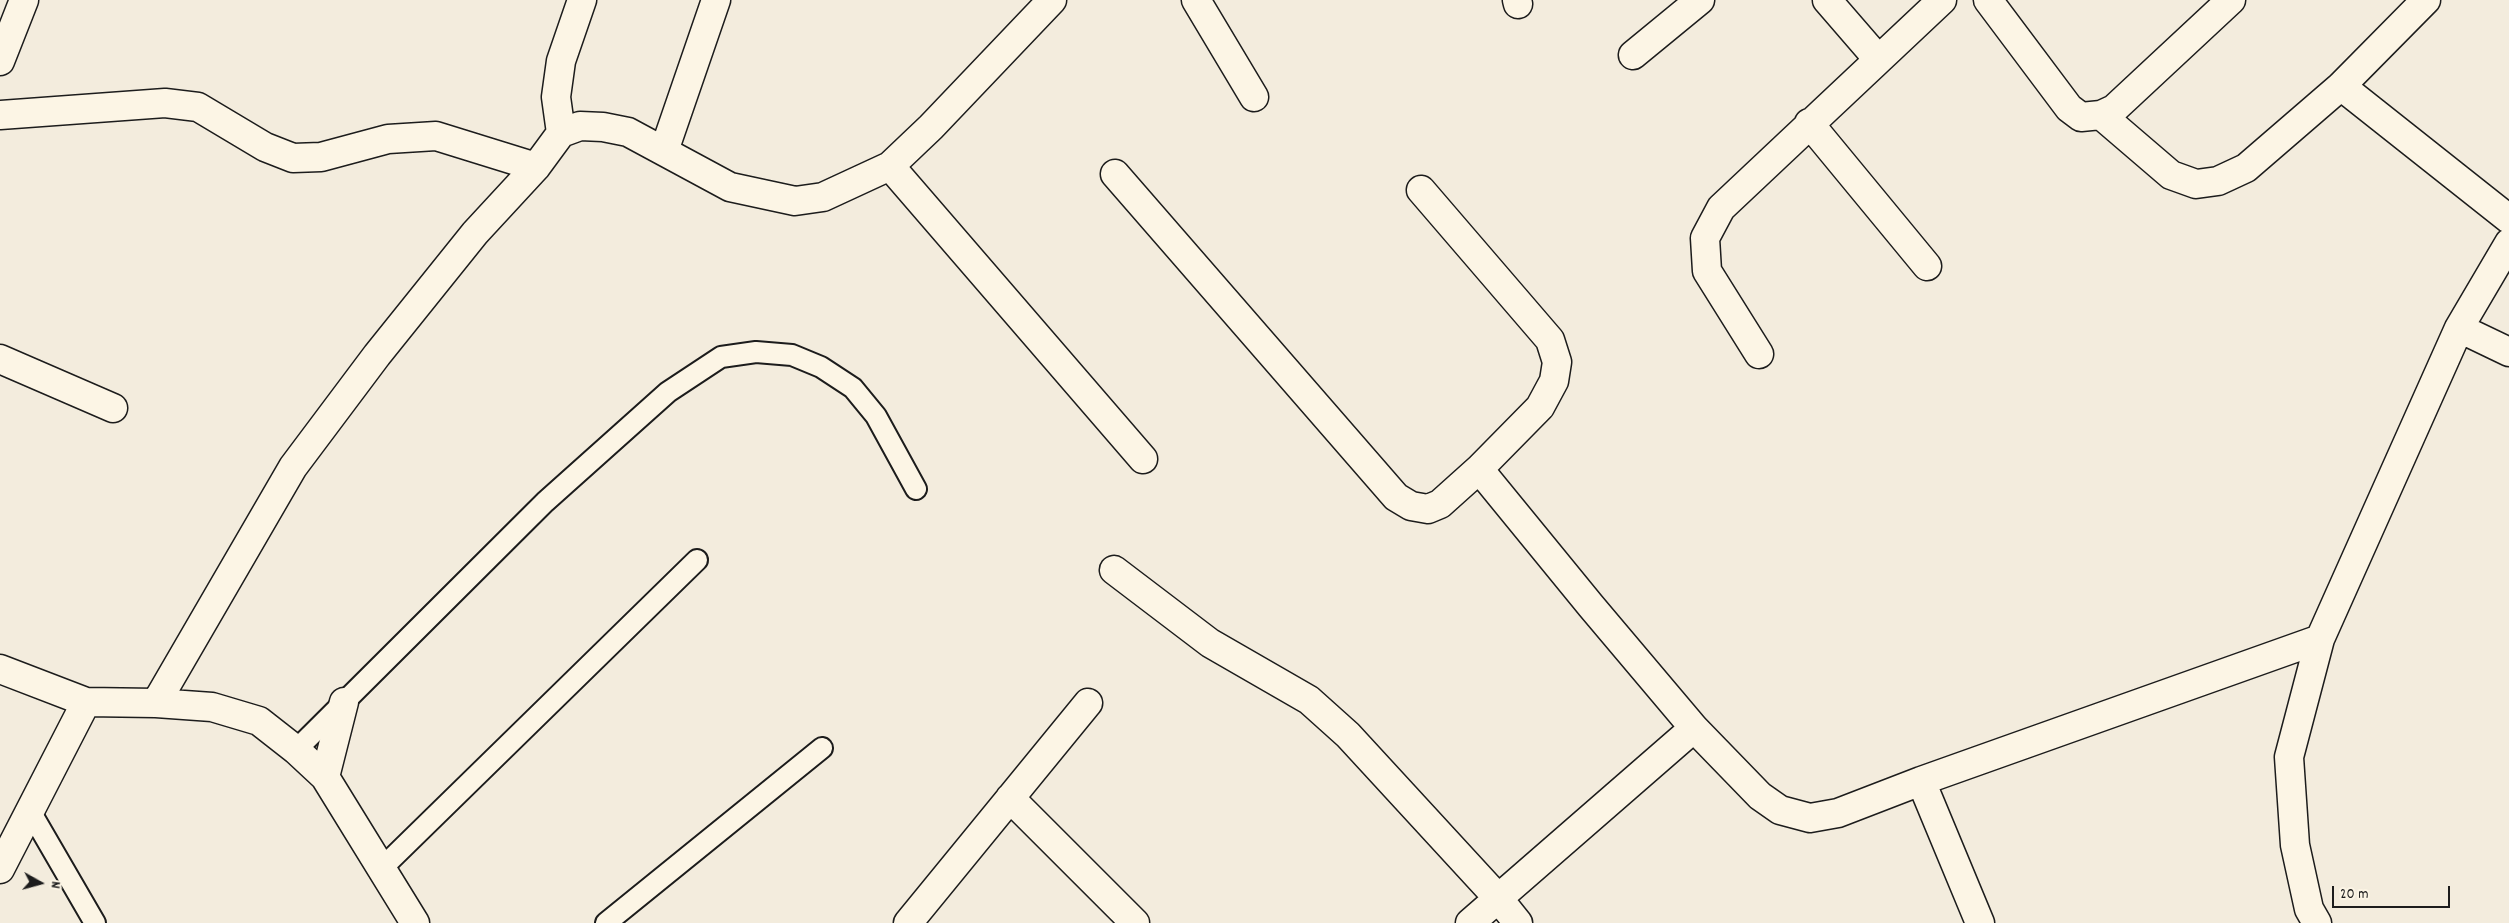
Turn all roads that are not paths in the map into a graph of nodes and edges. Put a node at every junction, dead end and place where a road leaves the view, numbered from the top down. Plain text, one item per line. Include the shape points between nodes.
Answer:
1 (24, 0) edge
2 (582, 0) edge
3 (716, 0) edge
4 (1052, 0) edge
5 (1196, 0) edge
6 (1700, 0) edge
7 (1827, 0) edge
8 (1942, 0) edge
9 (1988, 0) edge
10 (2231, 0) edge
11 (2426, 0) edge
12 (1633, 55) dead end
13 (1878, 59) junction
14 (0, 61) edge
15 (2341, 86) junction
16 (1254, 97) dead end
17 (0, 115) edge
18 (2101, 115) junction
19 (1809, 123) junction
20 (561, 133) junction
21 (664, 151) junction
22 (536, 166) junction
23 (890, 166) junction
24 (1114, 174) dead end
25 (1421, 190) dead end
26 (2509, 219) edge
27 (2509, 243) edge
28 (1927, 266) dead end
29 (2459, 328) junction
30 (2509, 352) edge
31 (1759, 354) dead end
32 (0, 359) edge
33 (113, 408) dead end
34 (1143, 458) dead end
35 (1479, 469) junction
36 (916, 489) dead end
37 (697, 560) dead end
38 (1114, 570) dead end
39 (2320, 638) junction
40 (0, 669) edge
41 (86, 702) junction
42 (344, 702) junction
43 (156, 703) junction
44 (1088, 703) dead end
45 (1694, 728) junction
46 (822, 748) dead end
47 (296, 750) junction
48 (326, 777) junction
49 (1921, 782) junction
50 (1010, 798) junction
51 (30, 811) junction
52 (0, 869) edge
53 (381, 869) junction
54 (1498, 898) junction
55 (94, 923) edge
56 (415, 923) edge
57 (606, 923) edge
58 (908, 923) edge
59 (1135, 923) edge
60 (1470, 923) edge
61 (1518, 923) edge
62 (1980, 923) edge
63 (2316, 923) edge

1 - 14 street
2 - 20 street via 561,60 556,97
3 - 21 street
4 - 23 street
5 - 16 street
6 - 12 street
7 - 13 street
8 - 13 street
9 - 18 street via 2069,108 2081,118
10 - 18 street via 2114,109
11 - 15 street
13 - 19 street
15 - 18 street via 2246,168 2218,180 2196,184 2171,175
15 - 26 street
17 - 22 street via 165,103 198,107 264,147 294,158 321,157 388,140 436,136
19 - 28 street
19 - 31 street via 1720,208 1705,238 1707,271
20 - 21 street via 580,126 603,127 628,132
20 - 22 street
21 - 23 street via 730,187 795,201 823,197
22 - 43 street via 475,232 293,467
23 - 34 street
24 - 35 street via 1396,497 1412,506 1428,509 1440,504
25 - 35 street via 1550,340 1557,362 1554,381 1540,406
27 - 29 street
29 - 30 street
29 - 39 street
32 - 33 street
35 - 45 street
36 - 42 lane via 876,416 852,388 821,367 792,355 756,352 721,358 668,392 608,444 545,502
37 - 53 lane
38 - 54 street via 1210,643 1315,706 1348,735
39 - 49 street
39 - 63 street via 2289,757 2295,845 2309,909
40 - 41 street
41 - 43 street
41 - 51 street
42 - 47 lane
42 - 48 street
43 - 47 street via 212,707 259,721
44 - 50 street
45 - 49 street via 1760,796 1780,810 1810,818 1838,814
45 - 54 street
46 - 57 lane
47 - 48 street
48 - 53 street
49 - 62 street
50 - 58 street
50 - 59 street
51 - 52 street
51 - 55 lane
53 - 56 street
54 - 60 street
54 - 61 street

